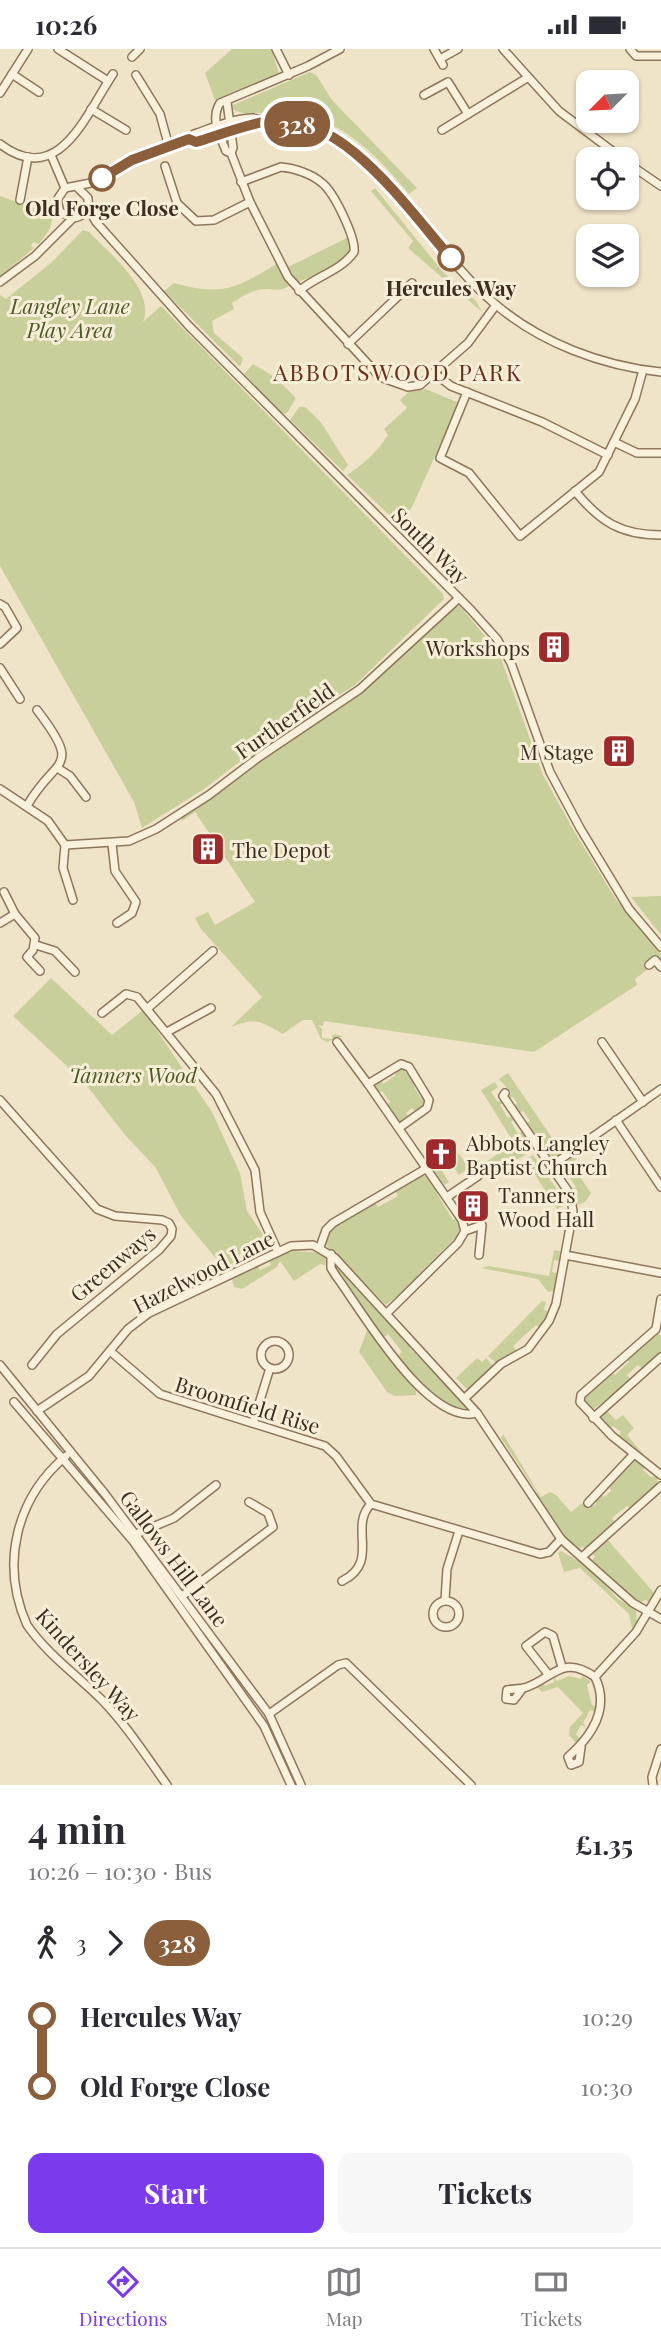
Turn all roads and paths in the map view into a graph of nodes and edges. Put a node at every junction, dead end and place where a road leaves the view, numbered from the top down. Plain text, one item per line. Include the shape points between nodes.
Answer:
1 (28, 49) edge
2 (58, 49) edge
3 (140, 49) edge
4 (276, 49) edge
5 (340, 49) edge
6 (434, 49) edge
7 (458, 49) edge
8 (503, 49) edge
9 (629, 49) edge
10 (68, 52) edge
11 (661, 56) edge
12 (132, 57) dead end
13 (12, 74) junction
14 (136, 75) dead end
15 (289, 75) junction
16 (527, 78) junction
17 (39, 92) dead end
18 (0, 93) edge
19 (424, 95) dead end
20 (227, 102) junction
21 (91, 109) junction
22 (468, 114) junction
23 (230, 127) junction
24 (127, 130) dead end
25 (442, 130) dead end
26 (219, 131) junction
27 (0, 144) edge
28 (169, 147) junction
29 (605, 147) edge
30 (231, 153) junction
31 (51, 155) junction
32 (28, 157) junction
33 (165, 166) dead end
34 (639, 170) edge
35 (96, 182) junction
36 (241, 182) junction
37 (659, 182) edge
38 (77, 187) junction
39 (65, 188) junction
40 (88, 198) junction
41 (20, 200) dead end
42 (250, 202) junction
43 (88, 208) junction
44 (60, 212) junction
45 (75, 218) junction
46 (96, 222) junction
47 (58, 229) junction
48 (0, 282) edge
49 (412, 283) dead end
50 (299, 291) junction
51 (496, 305) junction
52 (348, 344) junction
53 (643, 370) junction
54 (661, 372) edge
55 (434, 373) junction
56 (467, 392) junction
57 (614, 442) junction
58 (661, 453) edge
59 (608, 455) junction
60 (576, 491) junction
61 (661, 535) edge
62 (459, 598) junction
63 (0, 604) edge
64 (0, 644) edge
65 (0, 668) edge
66 (20, 699) dead end
67 (37, 710) dead end
68 (59, 769) junction
69 (0, 789) edge
70 (86, 797) dead end
71 (27, 806) junction
72 (112, 844) junction
73 (65, 845) junction
74 (4, 892) dead end
75 (74, 900) dead end
76 (15, 914) junction
77 (0, 923) edge
78 (117, 923) dead end
79 (36, 944) junction
80 (661, 947) edge
81 (213, 951) dead end
82 (72, 955) dead end
83 (65, 961) junction
84 (649, 965) dead end
85 (661, 967) edge
86 (40, 971) dead end
87 (75, 972) dead end
88 (148, 1008) junction
89 (211, 1008) dead end
90 (102, 1013) dead end
91 (167, 1032) junction
92 (337, 1042) dead end
93 (602, 1042) dead end
94 (368, 1084) junction
95 (661, 1089) edge
96 (502, 1095) dead end
97 (0, 1100) edge
98 (643, 1102) junction
99 (616, 1121) junction
100 (398, 1128) junction
101 (551, 1166) junction
102 (427, 1168) junction
103 (478, 1177) dead end
104 (660, 1184) edge
105 (447, 1197) junction
106 (464, 1231) junction
107 (320, 1247) junction
108 (278, 1252) junction
109 (331, 1254) junction
110 (480, 1255) dead end
111 (565, 1255) junction
112 (661, 1273) edge
113 (661, 1299) edge
114 (387, 1313) junction
115 (658, 1330) edge
116 (110, 1351) junction
117 (661, 1357) edge
118 (0, 1365) edge
119 (32, 1365) dead end
120 (270, 1368) junction
121 (465, 1398) junction
122 (14, 1402) dead end
123 (37, 1411) junction
124 (477, 1413) junction
125 (593, 1418) junction
126 (253, 1423) junction
127 (634, 1454) junction
128 (68, 1455) junction
129 (661, 1475) edge
130 (216, 1485) dead end
131 (661, 1486) edge
132 (587, 1503) dead end
133 (371, 1504) junction
134 (254, 1506) dead end
135 (459, 1531) junction
136 (136, 1534) junction
137 (561, 1539) junction
138 (582, 1557) junction
139 (354, 1585) dead end
140 (661, 1590) edge
141 (182, 1596) junction
142 (445, 1600) dead end
143 (649, 1613) junction
144 (661, 1619) edge
145 (225, 1653) junction
146 (217, 1659) junction
147 (562, 1667) junction
148 (548, 1674) junction
149 (594, 1677) junction
150 (523, 1688) dead end
151 (269, 1714) junction
152 (581, 1747) dead end
153 (661, 1749) edge
154 (167, 1785) edge
155 (291, 1785) edge
156 (301, 1785) edge
157 (471, 1785) edge
158 (653, 1785) edge

1 - 13 street
2 - 10 street
3 - 12 street
4 - 15 street
5 - 15 street
6 - 7 street via 442,62
8 - 16 street
9 - 11 street via 636,56
10 - 21 street via 111,77
13 - 17 street
13 - 18 street
14 - 28 street via 160,114
15 - 20 street
16 - 22 street
16 - 29 street via 568,120
19 - 22 street via 448,82
20 - 23 street
20 - 26 street via 220,103 216,111
21 - 24 street
21 - 31 street via 71,139
22 - 25 street
23 - 26 street
23 - 30 street
23 - 51 street via 267,121 314,128 354,150
26 - 28 street
26 - 30 street
27 - 32 street
28 - 35 street via 132,160
30 - 36 street
31 - 32 street
31 - 39 street
32 - 41 street
33 - 42 street via 177,203 196,221 214,220
34 - 37 street
35 - 38 street
35 - 40 street
36 - 42 street
36 - 50 street via 281,167 316,178 330,193 354,241 354,252 339,268
38 - 39 street
38 - 40 street
39 - 44 street via 57,200
40 - 43 street
42 - 50 street via 282,268
43 - 45 street
43 - 46 street, South Way
44 - 45 street
44 - 47 street
45 - 46 street
45 - 47 street
46 - 62 street, South Way via 188,325
47 - 48 street via 35,256
49 - 52 street
50 - 52 street
51 - 53 street via 555,344
51 - 55 street via 468,343
52 - 55 street via 384,379 413,387
53 - 54 street
53 - 57 street
55 - 56 street via 446,384
56 - 59 street
56 - 60 street via 440,458 469,473 520,536
57 - 58 street via 637,453
57 - 59 street
59 - 60 street via 599,472
60 - 61 street via 600,519 635,534
62 - 72 street, Furtherfield via 360,689 209,796 141,837
62 - 80 street, South Way via 507,655 558,788 629,909
63 - 64 street via 17,628
65 - 66 street
67 - 68 street via 60,741
68 - 70 street
68 - 71 street via 42,783
69 - 71 street
71 - 73 street via 48,821
72 - 73 street, Furtherfield
72 - 78 street via 115,871 136,902 132,913
73 - 75 street via 65,880
74 - 76 street
76 - 77 street
76 - 79 street
79 - 83 street via 50,948
79 - 86 street via 27,957
81 - 88 street
82 - 83 street
83 - 87 street
84 - 85 street via 655,960
88 - 90 street via 126,994
88 - 91 street
89 - 91 street
91 - 108 street via 216,1094 233,1126 255,1170 260,1212
92 - 94 street
93 - 98 street
94 - 100 street
94 - 100 street via 392,1067 409,1067 429,1104
95 - 98 street
96 - 101 street
97 - 119 street, Greenways via 97,1209 115,1216 162,1220 172,1229 159,1250 65,1327
98 - 99 street
99 - 101 street
99 - 104 street
100 - 102 street
101 - 111 street via 573,1204
102 - 105 street
102 - 107 street via 330,1225
103 - 105 street
105 - 106 street
106 - 110 street via 482,1226
106 - 114 street via 458,1243
107 - 108 street, Hazelwood Lane via 297,1245
107 - 109 street
108 - 116 street, Hazelwood Lane via 149,1313
109 - 114 street
109 - 124 street via 336,1276 418,1387 449,1410
111 - 112 street
111 - 121 street via 556,1304 543,1332
113 - 115 street
114 - 121 street
115 - 125 street via 581,1395 583,1409
116 - 123 street, Hazelwood Lane via 79,1384
116 - 126 street, Broomfield Rise via 156,1392
117 - 125 street
118 - 123 street, Gallows Hill Lane
120 - 120 street via 281,1368 289,1358 287,1346 279,1341 270,1341 261,1350 261,1359
120 - 126 street
121 - 124 street
122 - 128 street, Gallows Hill Lane
123 - 128 street, Gallows Hill Lane
124 - 137 street
125 - 127 street
126 - 133 street, Broomfield Rise via 325,1446
127 - 129 street
127 - 132 street
128 - 136 street, Gallows Hill Lane
128 - 146 street, Gallows Hill Lane
128 - 154 street, Kindersley Way via 26,1499 13,1528 5,1550 15,1600 27,1625 121,1720
130 - 136 street via 174,1518
131 - 138 street
133 - 135 street
133 - 139 street via 364,1514 361,1565 346,1579
134 - 141 street via 270,1515 271,1529
135 - 137 street via 540,1554 549,1552
135 - 142 street via 447,1569
136 - 141 street, Gallows Hill Lane
137 - 138 street
138 - 143 street
140 - 143 street
141 - 145 street, Gallows Hill Lane
143 - 144 street
143 - 149 street
145 - 146 street
145 - 151 street, Gallows Hill Lane
146 - 155 street, Gallows Hill Lane via 264,1726
147 - 148 street
147 - 148 street via 553,1636 545,1632 526,1646
147 - 149 street
148 - 150 street
149 - 152 street via 602,1707
151 - 156 street, Gallows Hill Lane
151 - 157 street via 346,1663
153 - 158 street

